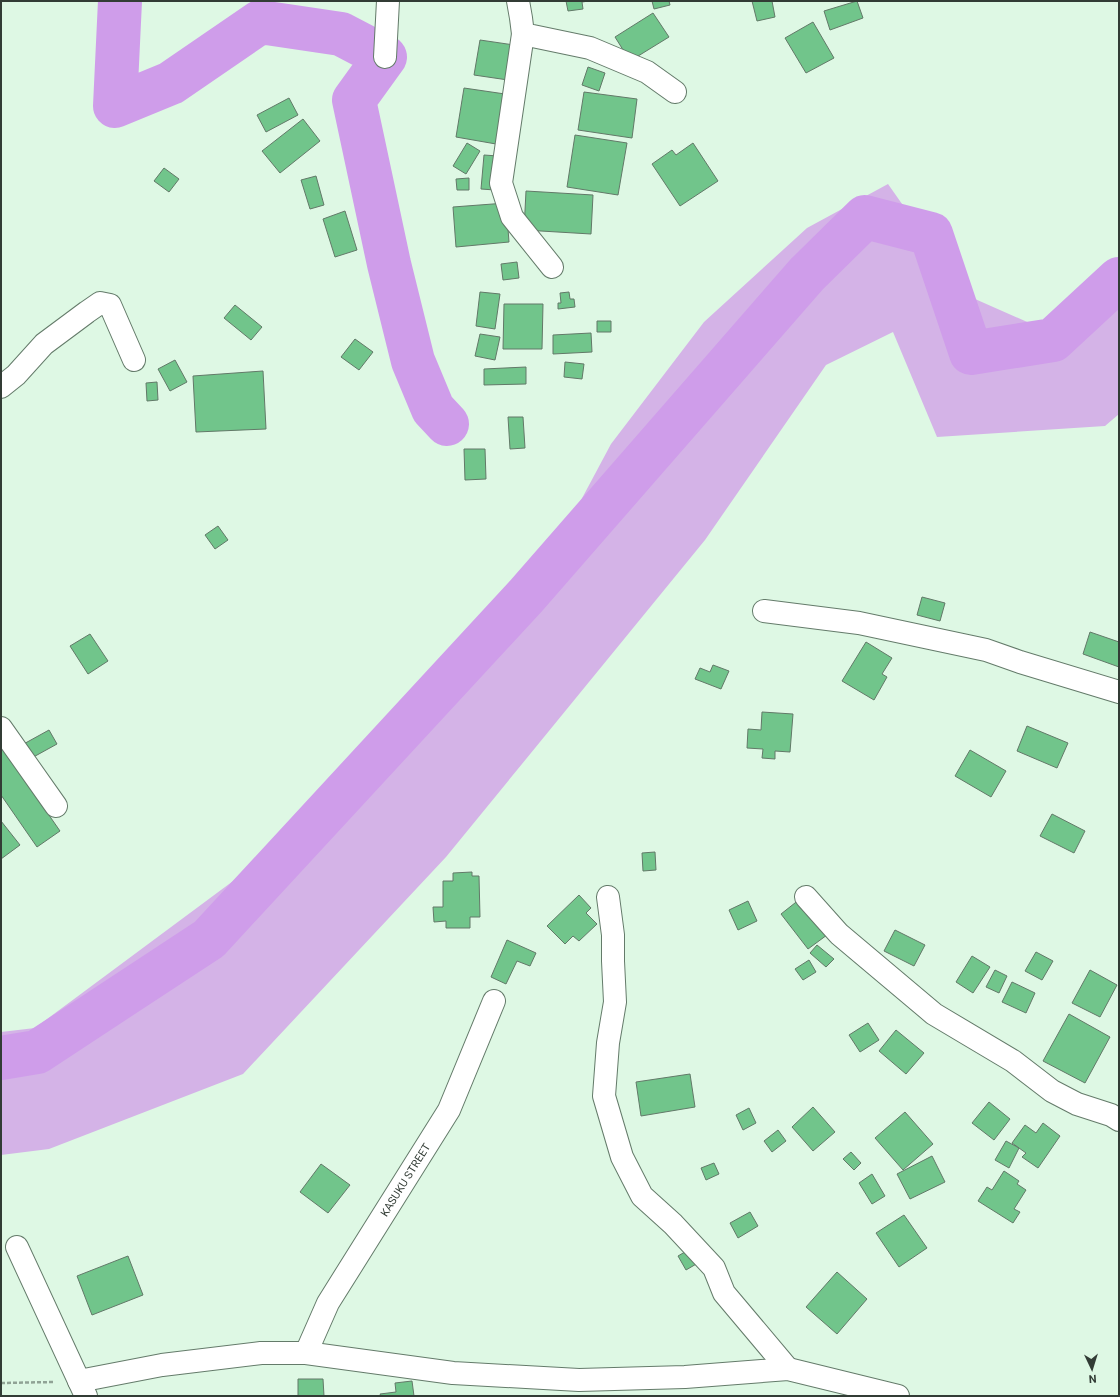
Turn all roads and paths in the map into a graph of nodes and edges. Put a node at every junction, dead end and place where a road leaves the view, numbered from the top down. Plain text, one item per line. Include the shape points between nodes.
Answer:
1 (388, 1) edge
2 (518, 1) edge
3 (523, 34) junction
4 (385, 57) dead end
5 (675, 92) dead end
6 (552, 267) dead end
7 (134, 360) dead end
8 (1, 387) edge
9 (764, 611) dead end
10 (1119, 692) edge
11 (1, 728) edge
12 (56, 806) dead end
13 (806, 897) dead end
14 (608, 898) dead end
15 (494, 1001) dead end
16 (1116, 1112) edge
17 (17, 1247) dead end
18 (306, 1353) junction
19 (788, 1368) junction
20 (1, 1383) edge
21 (838, 1388) edge
22 (82, 1389) edge
23 (898, 1396) edge

1 - 4 street
2 - 3 street
3 - 5 street via 590,48 647,72
3 - 6 street via 501,183 512,217
7 - 8 street via 110,305 100,303 44,344 16,375
9 - 10 street via 859,623 986,650
11 - 12 street
13 - 16 street via 839,934 934,1014 1013,1061 1052,1091 1077,1104
14 - 19 street via 613,935 615,1002 608,1043 604,1096 622,1157 642,1196 673,1224 714,1268 724,1293
15 - 18 street, KASUKU STREET via 449,1110 328,1303
17 - 22 street
18 - 19 street via 453,1372 579,1380 685,1377
18 - 22 street via 261,1353 162,1365
19 - 21 street
20 - 22 path
21 - 23 street

